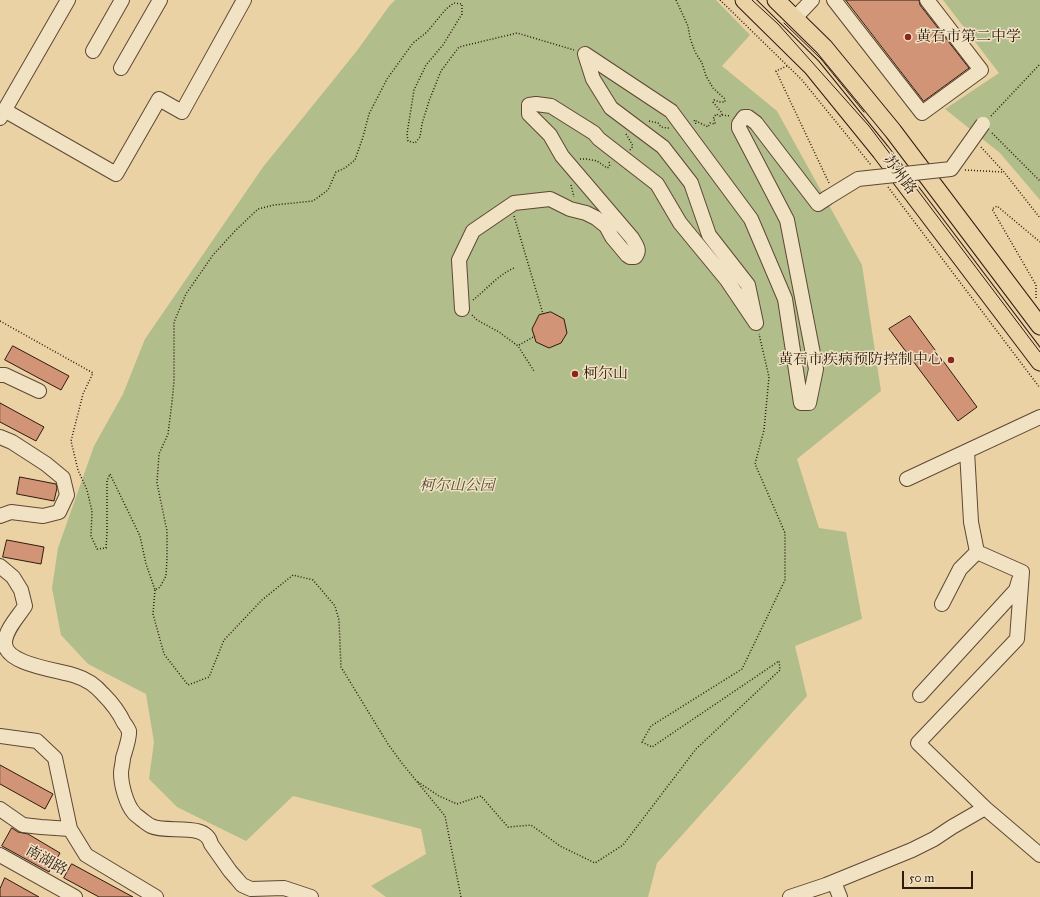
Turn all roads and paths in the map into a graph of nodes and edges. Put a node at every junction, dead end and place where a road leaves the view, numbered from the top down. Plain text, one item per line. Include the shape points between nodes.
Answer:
1 (68, 0) edge
2 (122, 0) edge
3 (160, 0) edge
4 (244, 0) edge
5 (676, 0) edge
6 (720, 0) edge
7 (744, 0) edge
8 (776, 0) edge
9 (812, 0) edge
10 (834, 0) edge
11 (927, 0) edge
12 (795, 18) junction
13 (93, 51) dead end
14 (585, 54) junction
15 (1040, 64) edge
16 (788, 66) junction
17 (121, 68) dead end
18 (2, 114) edge
19 (647, 121) dead end
20 (983, 124) junction
21 (624, 133) dead end
22 (688, 134) junction
23 (973, 138) junction
24 (612, 155) junction
25 (562, 156) junction
26 (872, 165) dead end
27 (951, 169) junction
28 (1004, 172) junction
29 (1040, 181) edge
30 (886, 184) dead end
31 (827, 198) junction
32 (511, 205) junction
33 (1040, 218) edge
34 (1040, 242) edge
35 (514, 268) dead end
36 (1036, 300) dead end
37 (462, 309) junction
38 (543, 314) dead end
39 (0, 321) edge
40 (756, 323) junction
41 (1040, 326) edge
42 (534, 336) dead end
43 (518, 346) junction
44 (1040, 362) edge
45 (534, 371) dead end
46 (0, 375) edge
47 (1040, 388) edge
48 (39, 391) dead end
49 (1040, 418) edge
50 (0, 437) edge
51 (967, 452) junction
52 (907, 479) dead end
53 (0, 516) edge
54 (977, 552) junction
55 (0, 566) edge
56 (1022, 572) junction
57 (155, 590) junction
58 (942, 604) dead end
59 (920, 695) dead end
60 (0, 736) edge
61 (418, 782) junction
62 (985, 808) junction
63 (0, 809) edge
64 (70, 829) junction
65 (0, 855) edge
66 (1040, 855) edge
67 (834, 882) junction
68 (75, 897) edge
69 (156, 897) edge
70 (311, 897) edge
71 (461, 897) edge
72 (790, 897) edge
73 (840, 897) edge

1 - 18 street
2 - 13 street
3 - 17 street
4 - 18 street via 182,112 159,99 116,174
5 - 22 path via 706,76 713,88 725,99 725,102 713,102 722,113 720,116 716,114 713,119 715,124 710,123 708,127 694,120 698,128 696,135
6 - 16 path
7 - 44 main road, 苏州路 via 812,67 842,103
8 - 12 main road, 苏州路
9 - 12 street
10 - 11 street via 922,114 981,70
12 - 41 main road, 苏州路 via 824,47 893,131
14 - 22 street via 671,111
14 - 40 street via 593,79 611,108 663,147 690,183 709,235 748,285
14 - 57 path via 517,33 459,47 441,71 429,100 420,137 415,143 408,141 414,90 426,65 443,45 462,14 462,4 454,3 413,43 386,79 369,114 355,160 336,172 328,190 313,201 258,209 213,255 186,294 174,322 172,402 168,434 159,454 157,483 167,531 166,576
15 - 20 path
16 - 26 path
16 - 31 path via 776,71 830,185
19 - 22 path via 668,128 675,125
20 - 23 street, bridge
20 - 29 path
21 - 24 path via 633,146 628,152
22 - 31 street via 751,219 785,299 801,403 808,403 816,369 787,220 739,128 742,119 748,117 756,123 818,204
23 - 27 street, bridge
23 - 28 path
24 - 25 path via 607,168 597,161
24 - 25 street via 594,132 551,106 529,106 528,114 550,134
24 - 40 street via 657,184 680,223 727,280
25 - 32 street via 632,238 638,249 635,257 626,255 606,226 586,213 550,198
27 - 28 path
27 - 31 street, bridge via 858,179
28 - 33 path
30 - 47 path
32 - 37 street via 473,231 459,260
32 - 38 path
34 - 36 path via 997,206 992,209 1036,285
35 - 37 path via 499,277
37 - 43 path
39 - 57 path via 93,373 84,394 71,442 92,511 91,536 97,549 106,548 107,481 110,474 140,536
40 - 61 path via 769,377 764,430 755,464 785,533 785,580 742,669 651,726 642,742 652,747 779,661 780,670 696,749 623,845 595,863 560,846 531,825 508,827 481,796 457,804
42 - 43 path
43 - 45 path
46 - 48 street
49 - 51 street
50 - 53 street via 46,464 63,478 67,495 59,512 43,516 11,512
51 - 52 street
51 - 54 street via 971,522
54 - 56 street
54 - 58 street via 960,569
55 - 70 street via 13,577 21,590 25,606 9,628 4,644 7,651 18,660 88,681 99,689 121,715 129,731 121,772 122,780 127,800 134,813 151,826 196,830 203,833 210,839 242,886 251,889 284,888
56 - 59 street via 1016,590
56 - 62 street via 1017,639 918,743
57 - 61 path via 153,614 164,654 188,685 209,677 224,640 262,600 292,575 313,580 335,606 339,620 341,667 388,744
60 - 64 street via 37,741 55,758
61 - 71 path via 445,816
62 - 66 street
62 - 67 street via 912,850
63 - 64 street via 23,825
64 - 69 street via 86,855
65 - 68 street, 南湖路
67 - 72 street
67 - 73 street

